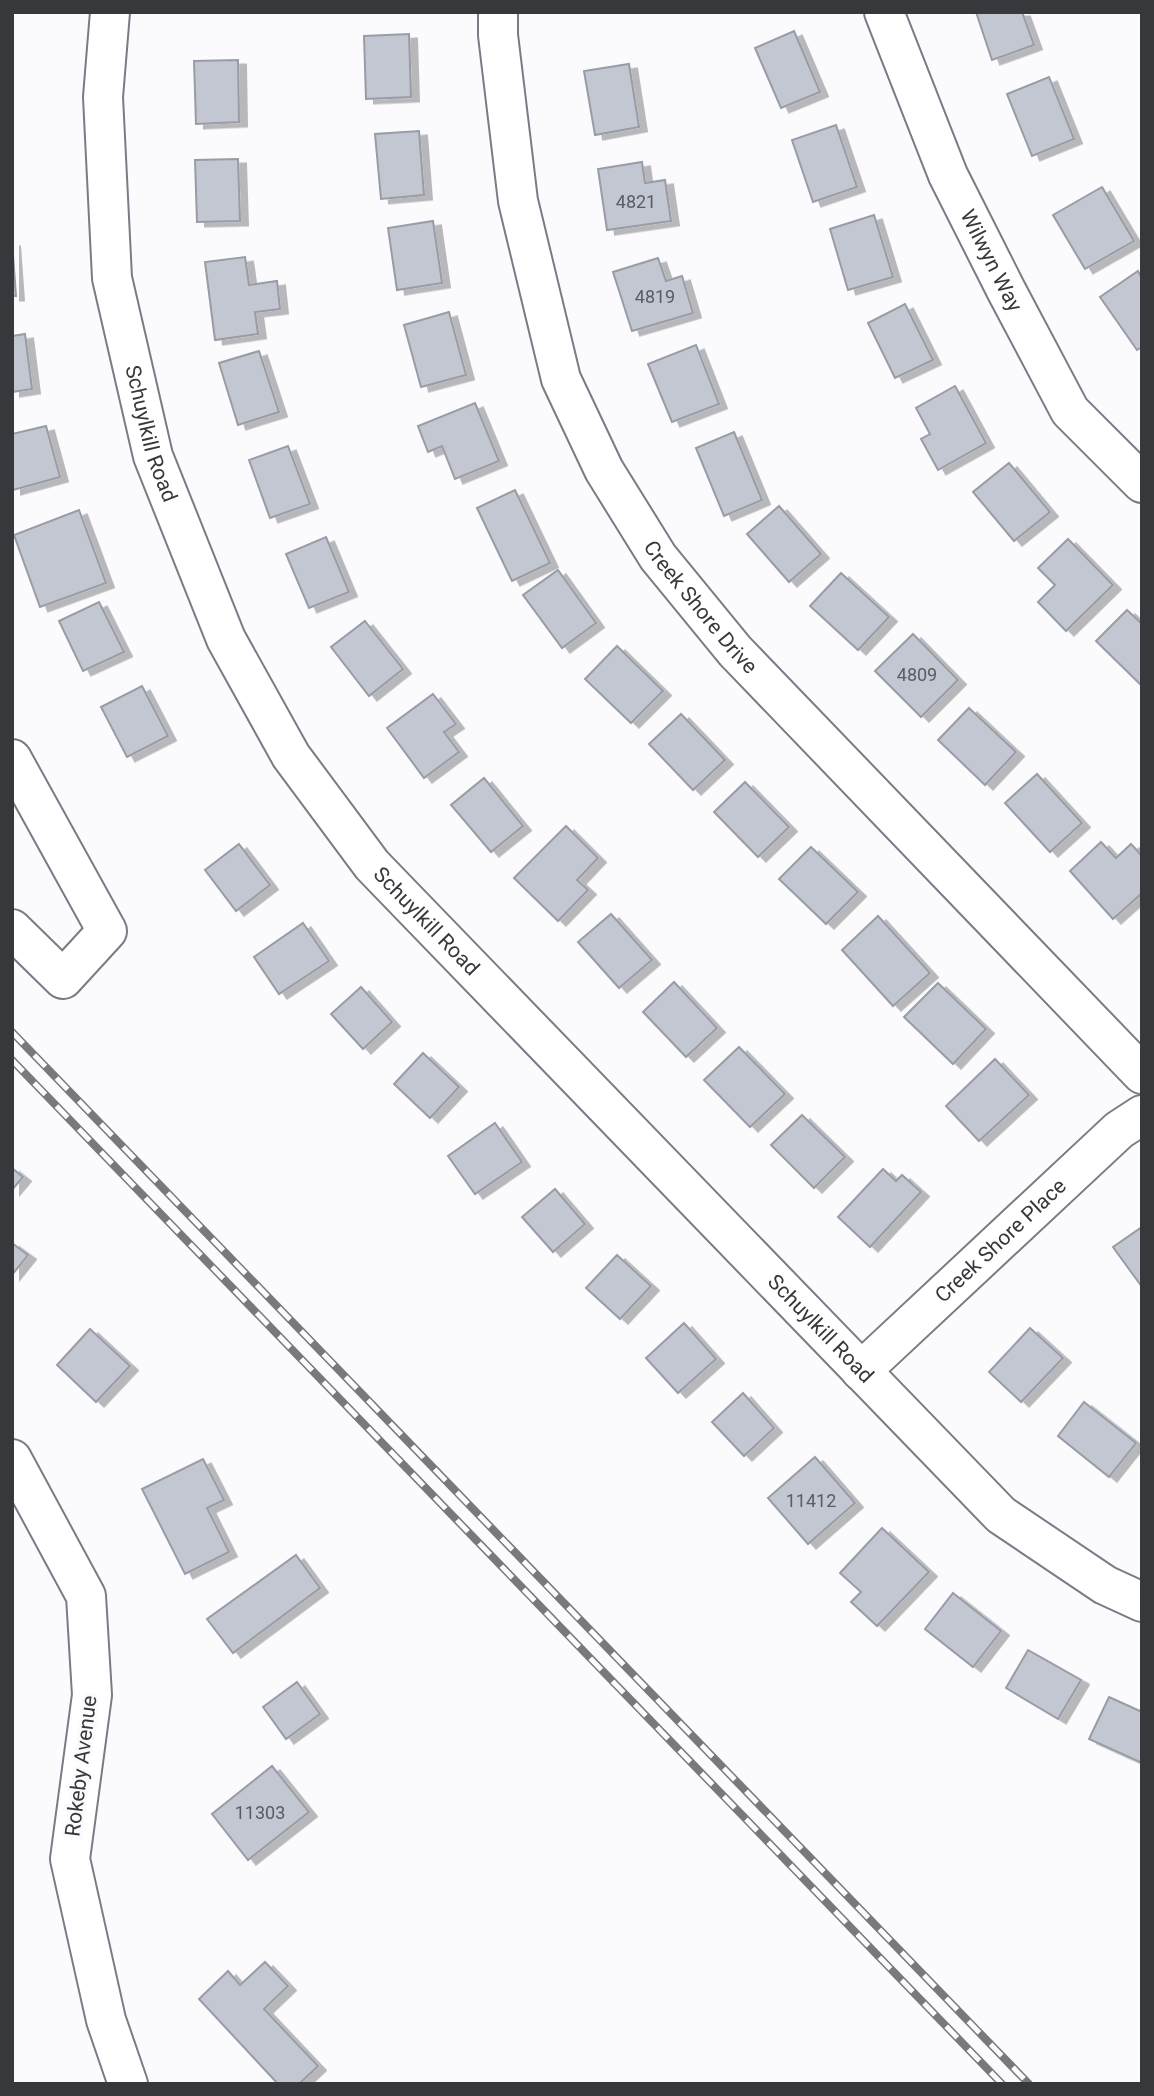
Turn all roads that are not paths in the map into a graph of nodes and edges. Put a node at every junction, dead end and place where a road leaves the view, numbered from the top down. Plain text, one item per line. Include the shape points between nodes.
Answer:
1 (110, 12) edge
2 (498, 12) edge
3 (884, 12) edge
4 (1142, 483) edge
5 (12, 759) edge
6 (12, 929) edge
7 (1142, 1074) edge
8 (1142, 1115) edge
9 (862, 1370) junction
10 (12, 1459) edge
11 (1142, 1602) edge
12 (128, 2084) edge

1 - 9 street, Schuylkill Road via 103,97 112,278 153,456 226,639 253,688 291,756 372,865
2 - 7 street, Creek Shore Drive via 518,201 561,379 604,470 658,557 735,651
3 - 4 street, Wilwyn Way via 948,176 1070,411
5 - 6 street via 107,931 63,979
8 - 9 street, Creek Shore Place via 1119,1130
9 - 11 street, Schuylkill Road via 1001,1515 1105,1585
10 - 12 street, Rokeby Avenue via 86,1596 92,1695 69,1858 106,2020

